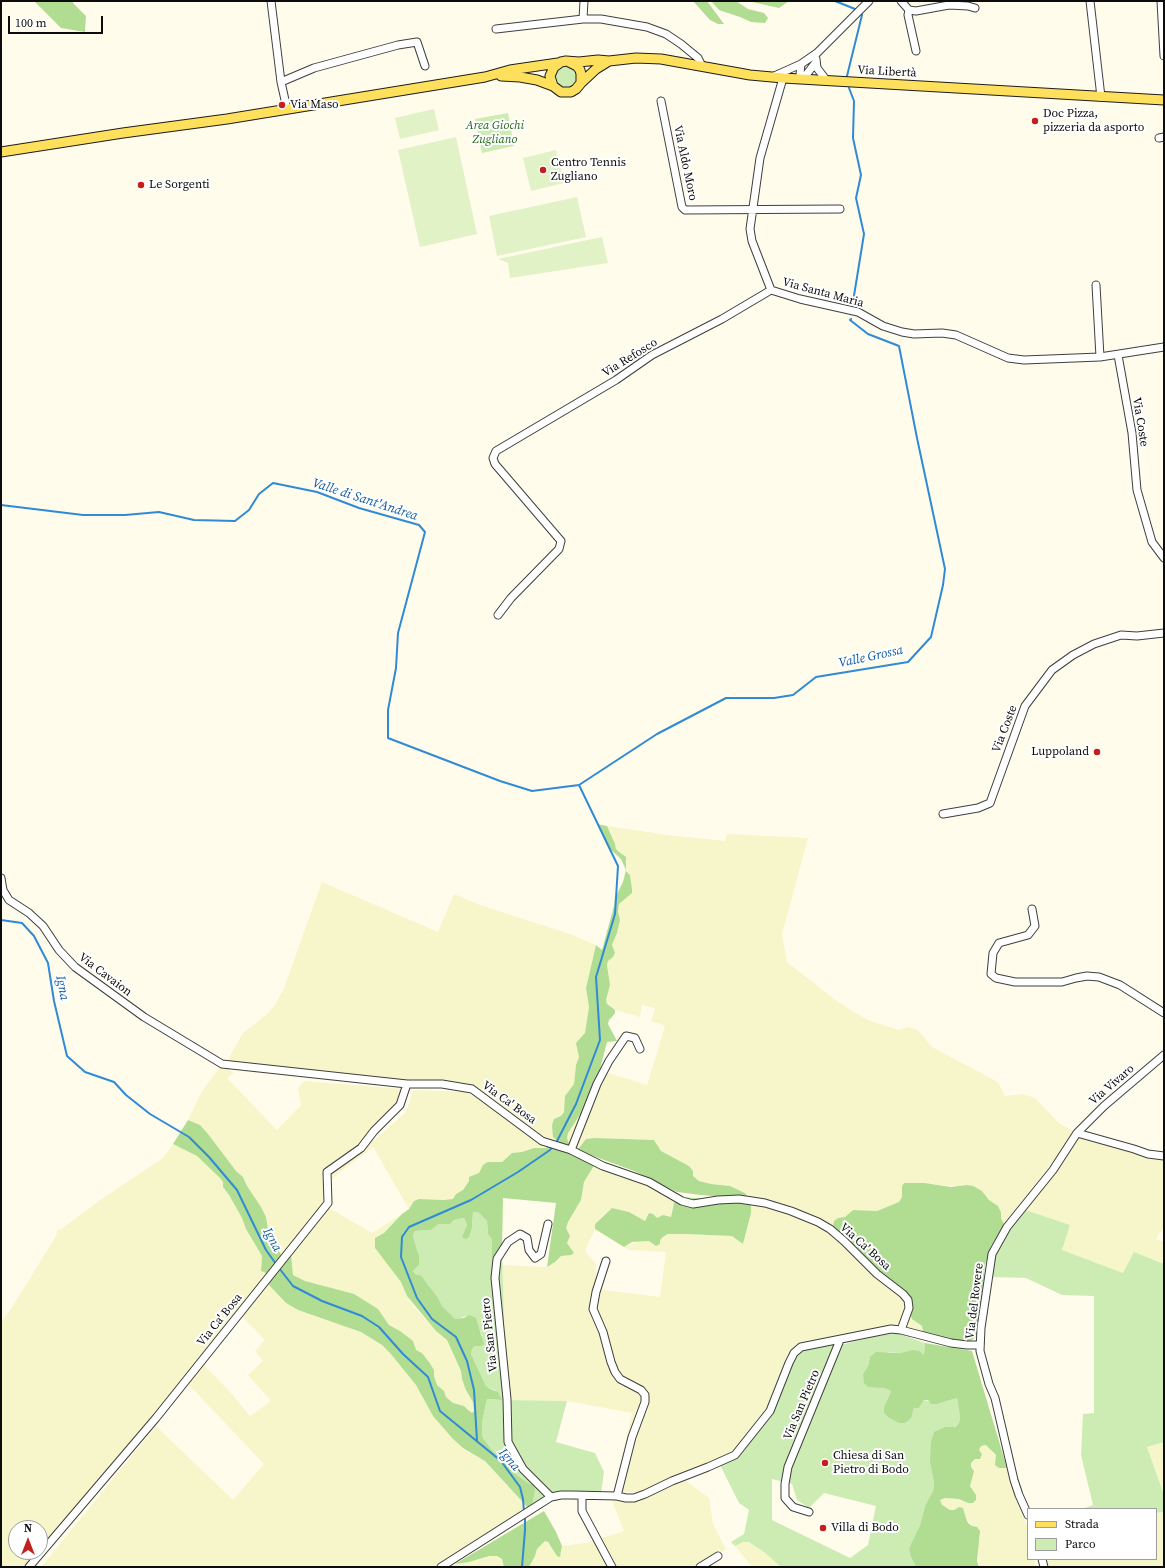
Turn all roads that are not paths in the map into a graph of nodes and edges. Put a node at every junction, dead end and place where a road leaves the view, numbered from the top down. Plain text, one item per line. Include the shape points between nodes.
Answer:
1 (271, 1) edge
2 (584, 1) edge
3 (869, 1) edge
4 (901, 1) edge
5 (1090, 1) edge
6 (1161, 1) edge
7 (975, 8) dead end
8 (909, 10) junction
9 (583, 19) junction
10 (496, 29) dead end
11 (916, 51) dead end
12 (817, 53) junction
13 (1164, 56) edge
14 (610, 61) junction
15 (569, 62) junction
16 (816, 62) junction
17 (558, 63) junction
18 (801, 64) junction
19 (425, 66) dead end
20 (702, 66) junction
21 (486, 77) junction
22 (772, 77) junction
23 (783, 78) junction
24 (803, 79) junction
25 (827, 81) junction
26 (281, 82) junction
27 (580, 83) junction
28 (553, 86) junction
29 (1101, 97) junction
30 (1164, 100) edge
31 (660, 101) dead end
32 (287, 108) junction
33 (1, 152) edge
34 (840, 208) dead end
35 (752, 209) junction
36 (1096, 285) dead end
37 (771, 290) junction
38 (1164, 347) edge
39 (1118, 355) junction
40 (1100, 357) junction
41 (1164, 558) edge
42 (498, 615) dead end
43 (1164, 633) edge
44 (943, 814) dead end
45 (1, 878) edge
46 (1032, 910) dead end
47 (1164, 1013) edge
48 (640, 1049) dead end
49 (1164, 1055) edge
50 (222, 1064) joint
51 (407, 1084) junction
52 (1077, 1133) junction
53 (571, 1150) junction
54 (1164, 1156) edge
55 (548, 1224) dead end
56 (606, 1261) dead end
57 (901, 1330) junction
58 (840, 1340) junction
59 (980, 1345) junction
60 (582, 1496) junction
61 (618, 1496) junction
62 (551, 1497) junction
63 (809, 1512) dead end
64 (1027, 1513) edge
65 (718, 1556) dead end
66 (29, 1567) edge
67 (441, 1567) edge
68 (612, 1567) edge
69 (700, 1567) edge

1 - 26 street
2 - 9 street
3 - 12 street
4 - 8 street
5 - 29 street
6 - 13 street
7 - 8 street via 949,5
8 - 11 street
9 - 10 street
9 - 20 street via 601,19 647,27 660,32 694,54
12 - 16 street
12 - 18 street
14 - 15 main road, Via Libertà
14 - 20 main road, Via Libertà via 626,58 661,59
14 - 27 main road, Via Libertà
15 - 17 main road
15 - 27 main road via 574,63 580,70
16 - 24 street
16 - 25 street via 817,68
17 - 21 main road via 510,70
17 - 28 main road via 550,76
18 - 22 street
18 - 24 street via 800,75
19 - 26 street via 417,42 314,68
20 - 22 main road, Via Libertà
21 - 28 main road via 520,76
21 - 32 main road
22 - 23 main road, Via Libertà
23 - 24 main road, Via Libertà
23 - 35 street via 760,158
24 - 25 main road, Via Libertà
25 - 29 main road, Via Libertà
26 - 32 street
27 - 28 main road via 576,89 566,93
29 - 30 main road, Via Libertà
31 - 35 street, Via Aldo Moro via 682,207 685,210
32 - 33 main road
34 - 35 street
35 - 37 street via 752,241
36 - 40 street
37 - 40 street, Via Santa Maria via 858,312 883,326 902,332 956,335 1008,358 1024,360
37 - 42 street, Via Refosco via 652,355 616,380 496,451 493,458 495,464 561,541 559,549
38 - 39 street, Via Santa Maria
39 - 40 street, Via Santa Maria
39 - 41 street, Via Coste via 1132,433 1137,490 1152,542
43 - 44 street, Via Coste via 1121,635 1073,654 1052,670 1025,706 990,803 978,808
45 - 50 street, Via Cavaion via 3,890 9,900 43,926 59,950 75,967 144,1017
46 - 47 street via 1035,926 1028,935 999,943 992,953 991,974 996,978 1014,982 1062,982 1076,978 1099,977 1120,985
48 - 53 street via 635,1038 626,1036 597,1084
49 - 52 street, Via Vivaro via 1104,1106
50 - 51 street, Via Ca' Bosa
51 - 53 street, Via Ca' Bosa via 442,1084 472,1089 542,1141
51 - 66 street, Via Ca' Bosa via 400,1105 361,1148 327,1172 328,1203 156,1418
52 - 54 street via 1148,1154
52 - 59 street, Via del Rovere via 1053,1170 1007,1227 992,1254
53 - 57 street, Via Ca' Bosa via 603,1166 649,1182 682,1202 693,1204 739,1199 765,1203 818,1222 844,1241 908,1300 909,1308
55 - 62 street, Via San Pietro via 541,1254 535,1258 529,1250 527,1238 520,1234 508,1242 497,1259 495,1278 507,1399 508,1442 523,1469
56 - 61 street via 593,1309 604,1332 615,1372 620,1379 641,1390 645,1395
57 - 58 street via 891,1329
57 - 59 street via 951,1343
58 - 61 street via 801,1347 794,1353 770,1411 735,1455 634,1498
58 - 63 street, Via San Pietro via 788,1467 785,1498 793,1507
59 - 64 street, Via del Rovere via 1014,1480
60 - 61 street
60 - 62 street
60 - 68 street via 582,1511
62 - 67 street
65 - 69 street

